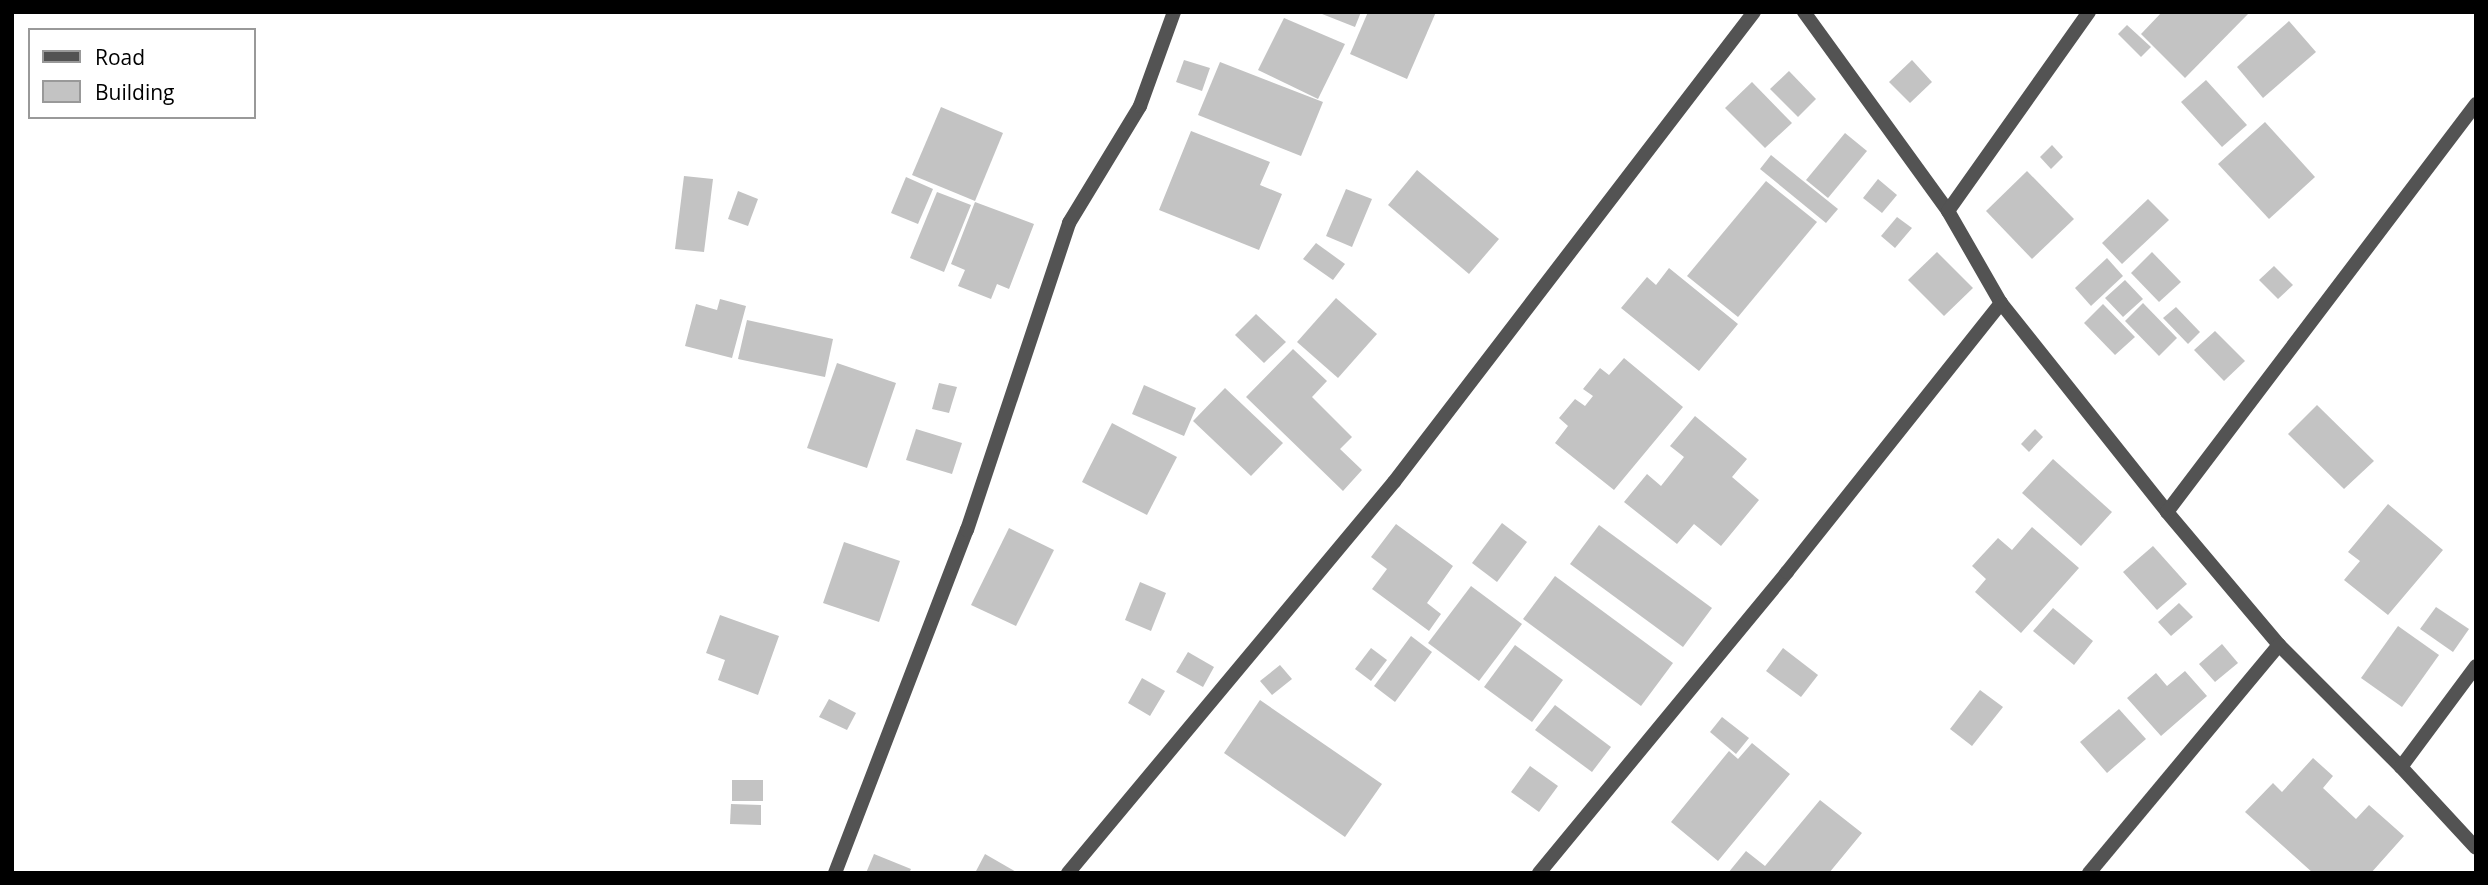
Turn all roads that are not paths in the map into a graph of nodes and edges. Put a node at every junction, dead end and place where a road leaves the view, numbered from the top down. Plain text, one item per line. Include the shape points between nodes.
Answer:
1 (1174, 12) edge
2 (1754, 12) edge
3 (1804, 12) edge
4 (2089, 12) edge
5 (2476, 104) edge
6 (1948, 211) junction
7 (2001, 303) junction
8 (2167, 512) junction
9 (2279, 645) junction
10 (2476, 666) edge
11 (2401, 767) junction
12 (2476, 848) edge
13 (835, 873) edge
14 (1068, 873) edge
15 (1539, 873) edge
16 (2088, 873) edge

1 - 13 street via 1140,106 1069,223 967,530
2 - 14 street via 1394,482
3 - 6 street
4 - 6 street
5 - 8 street
6 - 7 street
7 - 8 street
7 - 15 street
8 - 9 street
9 - 11 street
9 - 16 street
10 - 11 street
11 - 12 street

